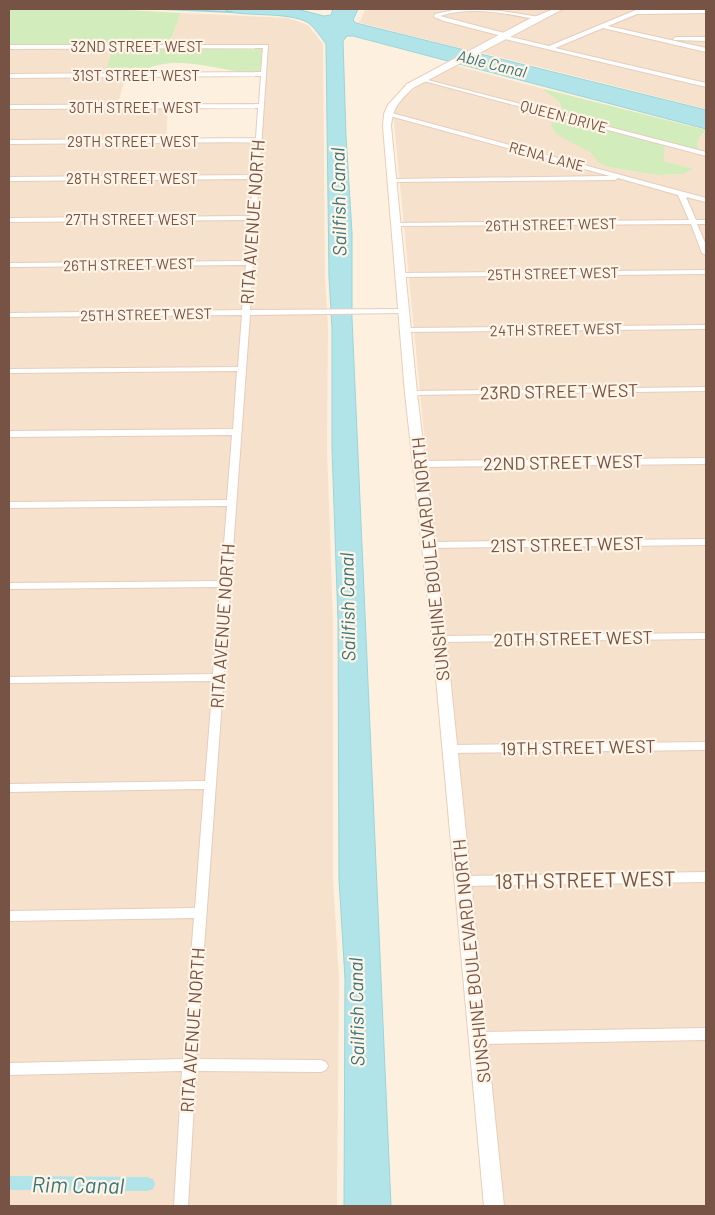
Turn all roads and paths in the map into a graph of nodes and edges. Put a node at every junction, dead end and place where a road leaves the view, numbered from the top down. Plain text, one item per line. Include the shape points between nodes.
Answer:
1 (559, 9) edge
2 (706, 11) edge
3 (537, 18) junction
4 (602, 26) junction
5 (505, 36) junction
6 (657, 39) junction
7 (706, 39) edge
8 (266, 46) joint
9 (9, 47) edge
10 (550, 48) junction
11 (706, 50) edge
12 (264, 74) junction
13 (9, 76) edge
14 (422, 79) junction
15 (706, 85) edge
16 (261, 106) junction
17 (9, 107) edge
18 (388, 114) junction
19 (258, 140) junction
20 (9, 142) edge
21 (706, 154) edge
22 (621, 176) junction
23 (256, 177) junction
24 (9, 179) edge
25 (391, 181) junction
26 (681, 193) junction
27 (706, 200) edge
28 (253, 218) junction
29 (9, 220) edge
30 (693, 222) junction
31 (706, 222) edge
32 (396, 225) junction
33 (706, 254) edge
34 (250, 263) junction
35 (9, 265) edge
36 (706, 272) edge
37 (400, 275) junction
38 (403, 311) junction
39 (246, 313) junction
40 (9, 315) edge
41 (706, 327) edge
42 (405, 330) junction
43 (241, 369) junction
44 (9, 371) edge
45 (706, 390) edge
46 (411, 393) junction
47 (237, 432) junction
48 (9, 434) edge
49 (706, 460) edge
50 (419, 464) junction
51 (232, 503) junction
52 (9, 505) edge
53 (706, 542) edge
54 (429, 545) junction
55 (225, 584) junction
56 (9, 586) edge
57 (706, 636) edge
58 (439, 639) junction
59 (218, 677) junction
60 (9, 680) edge
61 (706, 746) edge
62 (450, 749) junction
63 (210, 785) junction
64 (9, 788) edge
65 (706, 877) edge
66 (463, 881) junction
67 (201, 913) junction
68 (9, 916) edge
69 (706, 1034) edge
70 (478, 1038) junction
71 (189, 1065) junction
72 (321, 1066) dead end
73 (9, 1069) edge
74 (181, 1206) edge
75 (494, 1206) edge

1 - 3 street
2 - 4 street via 636,12
3 - 5 street
3 - 5 street via 502,11 437,14 446,20
4 - 6 street
4 - 10 street
5 - 10 street
5 - 14 street
6 - 7 street
6 - 11 street
8 - 9 street, 32ND STREET WEST
8 - 12 street, RITA AVENUE NORTH
10 - 15 street
12 - 13 street, 31ST STREET WEST
12 - 16 street, RITA AVENUE NORTH
14 - 18 street via 398,97
14 - 21 street, QUEEN DRIVE
16 - 17 street, 30TH STREET WEST
16 - 19 street, RITA AVENUE NORTH
18 - 22 street, RENA LANE
18 - 25 street, SUNSHINE BOULEVARD NORTH
19 - 20 street, 29TH STREET WEST
19 - 23 street, RITA AVENUE NORTH
22 - 25 street via 612,179
22 - 26 street, RENA LANE
23 - 24 street, 28TH STREET WEST
23 - 28 street, RITA AVENUE NORTH
25 - 32 street, SUNSHINE BOULEVARD NORTH
26 - 27 street, RENA LANE
26 - 30 street
28 - 29 street, 27TH STREET WEST
28 - 34 street, RITA AVENUE NORTH
30 - 31 street, 26TH STREET WEST
30 - 32 street, 26TH STREET WEST
30 - 33 street
32 - 37 street, SUNSHINE BOULEVARD NORTH
34 - 35 street, 26TH STREET WEST
34 - 39 street, RITA AVENUE NORTH
36 - 37 street, 25TH STREET WEST
37 - 38 street, SUNSHINE BOULEVARD NORTH
38 - 39 street, 25TH STREET WEST
38 - 42 street, SUNSHINE BOULEVARD NORTH
39 - 40 street, 25TH STREET WEST
39 - 43 street, RITA AVENUE NORTH
41 - 42 street, 24TH STREET WEST
42 - 46 street, SUNSHINE BOULEVARD NORTH
43 - 44 street
43 - 47 street, RITA AVENUE NORTH
45 - 46 street, 23RD STREET WEST
46 - 50 street, SUNSHINE BOULEVARD NORTH
47 - 48 street
47 - 51 street, RITA AVENUE NORTH
49 - 50 street, 22ND STREET WEST
50 - 54 street, SUNSHINE BOULEVARD NORTH
51 - 52 street
51 - 55 street, RITA AVENUE NORTH
53 - 54 street, 21ST STREET WEST
54 - 58 street, SUNSHINE BOULEVARD NORTH
55 - 56 street
55 - 59 street, RITA AVENUE NORTH
57 - 58 street, 20TH STREET WEST
58 - 62 street, SUNSHINE BOULEVARD NORTH
59 - 60 street
59 - 63 street, RITA AVENUE NORTH
61 - 62 street, 19TH STREET WEST
62 - 66 street, SUNSHINE BOULEVARD NORTH
63 - 64 street
63 - 67 street, RITA AVENUE NORTH
65 - 66 street, 18TH STREET WEST
66 - 70 street, SUNSHINE BOULEVARD NORTH
67 - 68 street
67 - 71 street, RITA AVENUE NORTH
69 - 70 street
70 - 75 street, SUNSHINE BOULEVARD NORTH
71 - 72 street
71 - 73 street
71 - 74 street, RITA AVENUE NORTH

